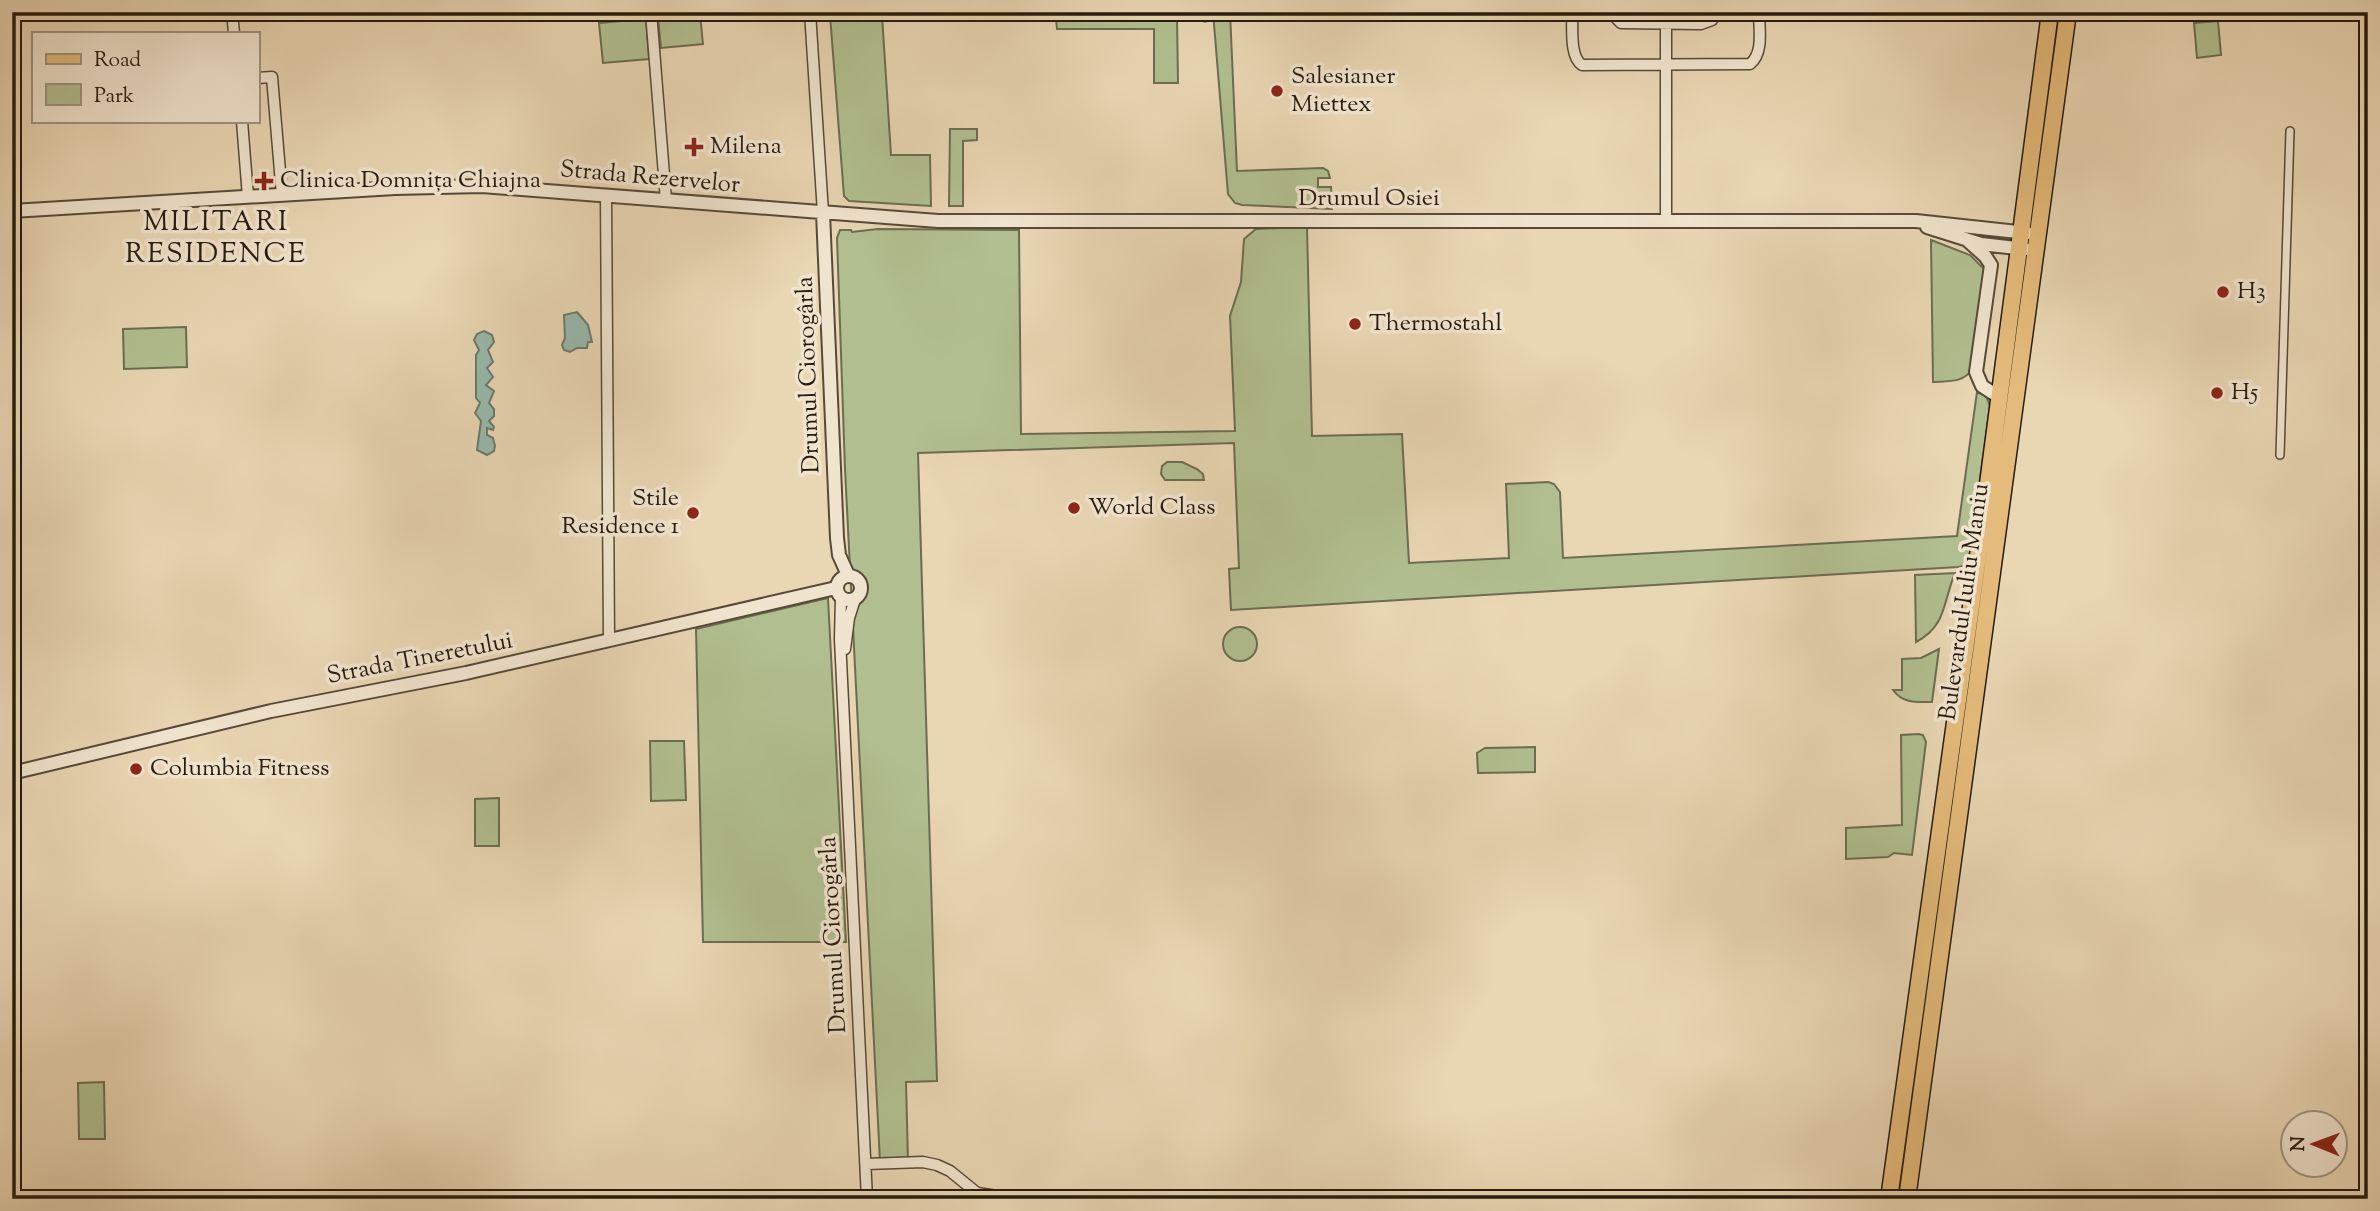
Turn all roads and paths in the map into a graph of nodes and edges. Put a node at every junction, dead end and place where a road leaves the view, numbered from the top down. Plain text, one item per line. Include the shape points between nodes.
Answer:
1 (232, 12) edge
2 (651, 12) edge
3 (810, 12) edge
4 (1573, 12) edge
5 (1615, 12) edge
6 (1666, 12) edge
7 (1715, 12) edge
8 (1759, 12) edge
9 (2050, 12) edge
10 (2068, 12) edge
11 (1666, 24) junction
12 (234, 32) edge
13 (1666, 65) junction
14 (259, 78) edge
15 (242, 122) edge
16 (2290, 131) dead end
17 (822, 191) junction
18 (282, 195) junction
19 (606, 195) junction
20 (248, 197) junction
21 (666, 200) junction
22 (12, 211) edge
23 (823, 213) junction
24 (845, 215) junction
25 (1666, 221) junction
26 (1916, 221) junction
27 (2020, 232) junction
28 (2038, 234) junction
29 (1966, 239) junction
30 (2018, 249) junction
31 (2036, 251) junction
32 (1999, 397) junction
33 (2280, 455) dead end
34 (848, 575) junction
35 (839, 593) junction
36 (855, 599) junction
37 (609, 641) junction
38 (843, 670) junction
39 (1955, 712) junction
40 (1973, 713) junction
41 (12, 773) edge
42 (1922, 960) junction
43 (1934, 991) junction
44 (866, 1164) junction
45 (867, 1199) edge
46 (1018, 1199) edge
47 (1889, 1199) edge
48 (1907, 1199) edge

1 - 12 street
2 - 21 street
3 - 17 street
4 - 13 street via 1578,63
5 - 11 street via 1621,23
6 - 11 street
7 - 11 street via 1705,24
8 - 13 street via 1759,51 1750,64
9 - 27 main road, Bulevardul Iuliu Maniu
10 - 28 main road, Bulevardul Iuliu Maniu
11 - 13 street
13 - 25 street
14 - 18 street via 272,77
15 - 20 street
16 - 33 street
17 - 23 street
17 - 24 street
18 - 19 street, Strada Rezervelor via 482,186
18 - 20 street, Strada Rezervelor
19 - 21 street, Strada Rezervelor
19 - 37 street
20 - 22 street, Strada Rezervelor
21 - 23 street, Strada Rezervelor
23 - 24 street, Drumul Osiei
23 - 34 street, Drumul Ciorogârla via 837,538
24 - 25 street, Drumul Osiei via 938,221
25 - 26 street, Drumul Osiei
26 - 27 street, Drumul Osiei
26 - 29 street, Drumul Osiei
27 - 28 street, Drumul Osiei
27 - 30 main road, Bulevardul Iuliu Maniu
28 - 31 main road, Bulevardul Iuliu Maniu
29 - 30 street, Drumul Osiei
29 - 32 street via 1991,265 1976,372 1982,386
30 - 31 street, Drumul Osiei
30 - 32 main road, Bulevardul Iuliu Maniu
31 - 40 main road, Bulevardul Iuliu Maniu
32 - 39 main road, Bulevardul Iuliu Maniu
34 - 35 street via 838,581
34 - 36 street via 861,585
35 - 36 street via 847,600
35 - 37 street, Strada Tineretului
35 - 38 street, Drumul Ciorogârla
36 - 38 street, Drumul Ciorogârla
37 - 41 street, Strada Tineretului via 271,711
38 - 44 street, Drumul Ciorogârla
39 - 40 main road
39 - 42 main road, Bulevardul Iuliu Maniu
40 - 43 main road, Bulevardul Iuliu Maniu
42 - 43 main road
42 - 47 main road, Bulevardul Iuliu Maniu
43 - 48 main road, Bulevardul Iuliu Maniu
44 - 45 street, Drumul Ciorogârla
44 - 46 street via 937,1165 976,1193

